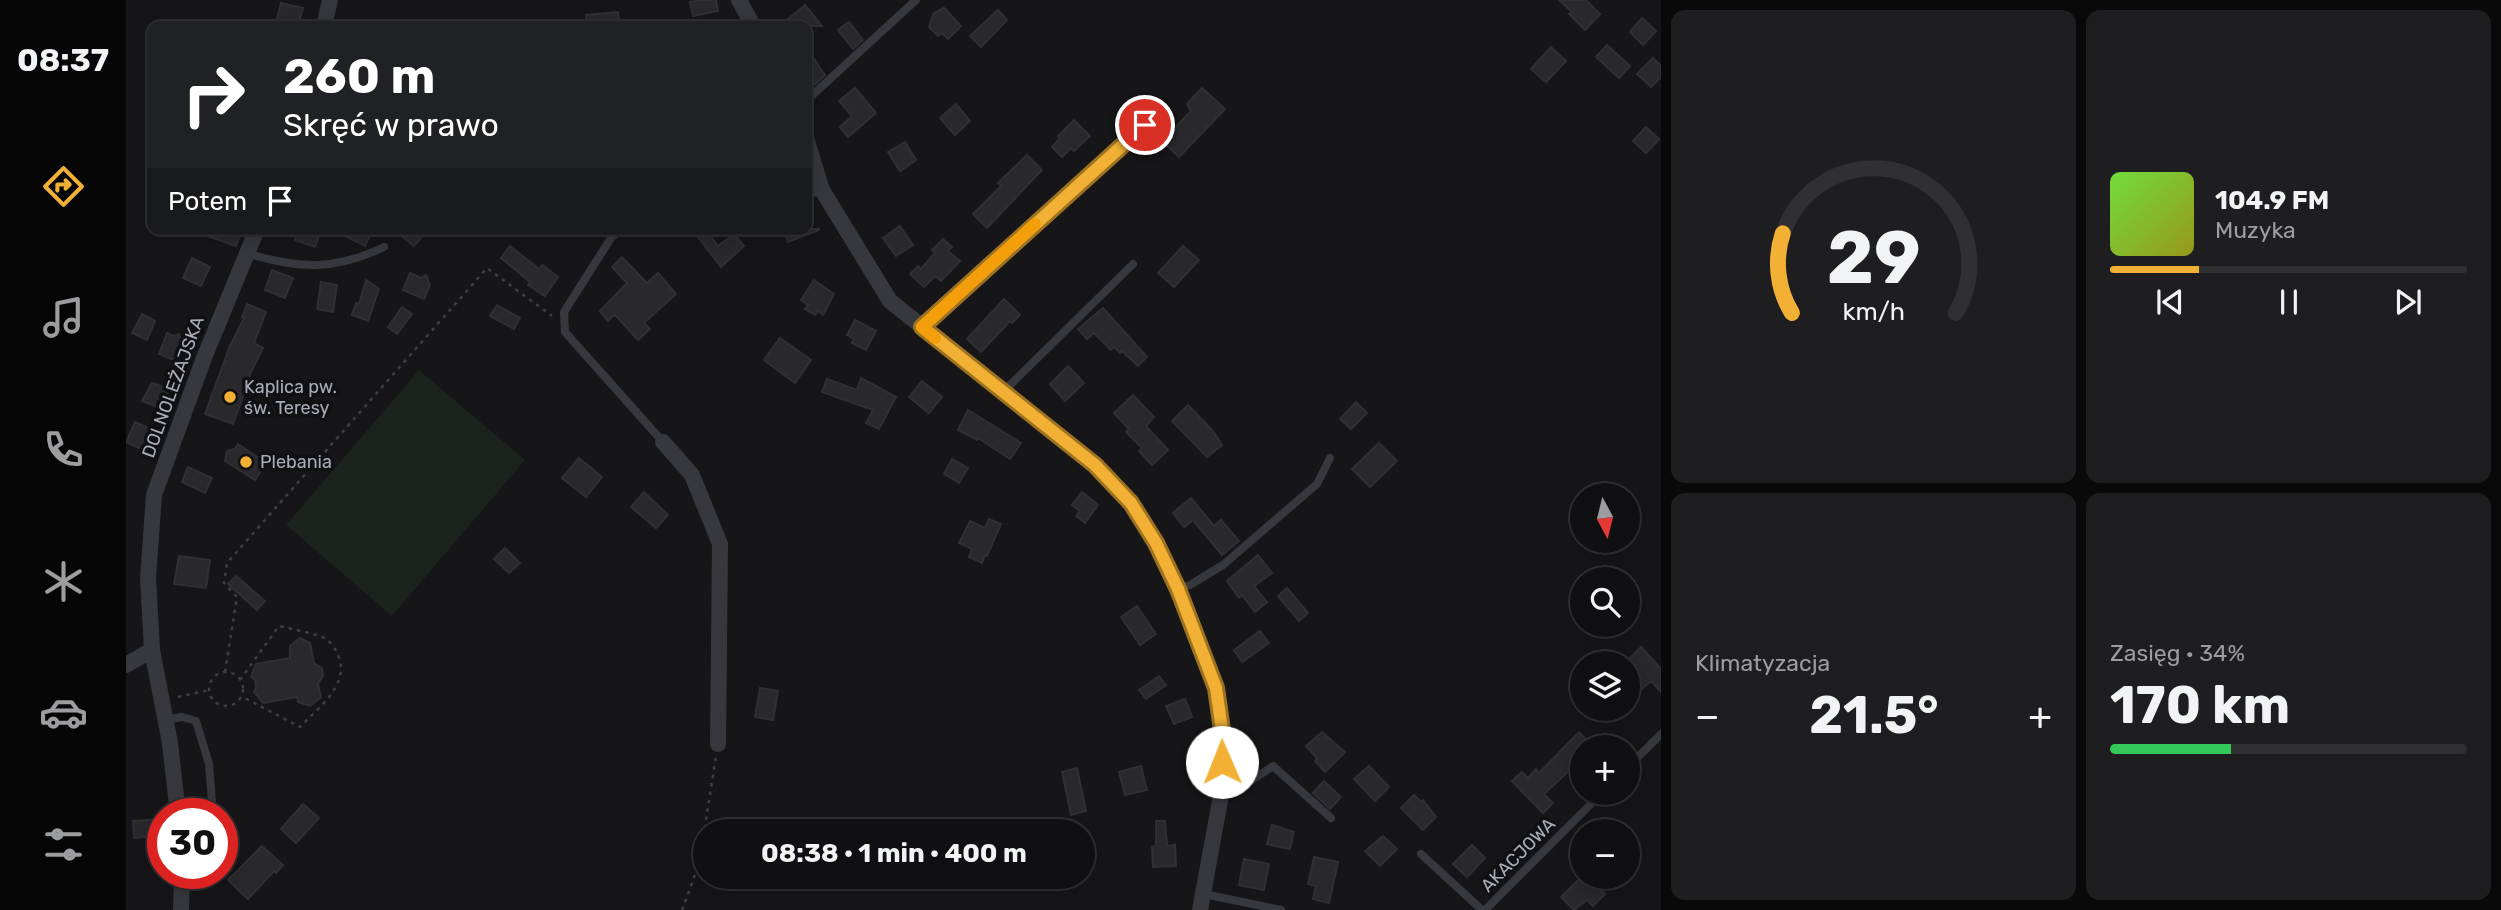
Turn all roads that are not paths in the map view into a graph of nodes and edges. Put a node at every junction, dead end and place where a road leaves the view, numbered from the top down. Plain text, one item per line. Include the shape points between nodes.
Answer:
1 (330, 0) edge
2 (739, 0) edge
3 (916, 0) edge
4 (325, 21) edge
5 (750, 21) edge
6 (812, 95) edge
7 (1145, 125) dead end
8 (814, 193) edge
9 (254, 235) edge
10 (615, 235) edge
11 (384, 247) dead end
12 (246, 253) junction
13 (1133, 264) dead end
14 (922, 327) junction
15 (1002, 393) junction
16 (663, 442) joint
17 (1330, 458) dead end
18 (1178, 589) junction
19 (152, 650) junction
20 (126, 665) edge
21 (165, 720) junction
22 (1661, 734) edge
23 (718, 744) road end
24 (1640, 755) edge
25 (1221, 786) junction
26 (176, 798) edge
27 (212, 798) edge
28 (1590, 805) edge
29 (1331, 818) dead end
30 (1421, 854) dead end
31 (182, 889) edge
32 (1204, 894) junction
33 (181, 910) edge
34 (1200, 910) edge
35 (1280, 910) edge
36 (1484, 910) edge

1 - 4 street
2 - 5 street
3 - 6 lane
7 - 14 lane
8 - 14 street via 890,301
9 - 12 street, DOLNOLEŻAJSKA
10 - 16 lane via 564,312 563,324 565,332
11 - 12 lane via 336,264 297,265
12 - 19 street, DOLNOLEŻAJSKA via 154,495 148,579
13 - 15 lane
14 - 15 street
15 - 18 street via 1095,465 1131,503
16 - 23 street via 692,475 720,544
17 - 18 lane via 1317,484 1223,565
18 - 25 street via 1216,688 1223,737
19 - 20 street
19 - 21 street, DOLNOLEŻAJSKA
21 - 26 street, DOLNOLEŻAJSKA
21 - 27 lane via 182,717 195,722 209,764
22 - 24 lane
25 - 29 lane via 1245,785 1273,765
25 - 32 street
28 - 36 lane, AKACJOWA
30 - 36 lane
31 - 33 street
32 - 34 street
32 - 35 lane

